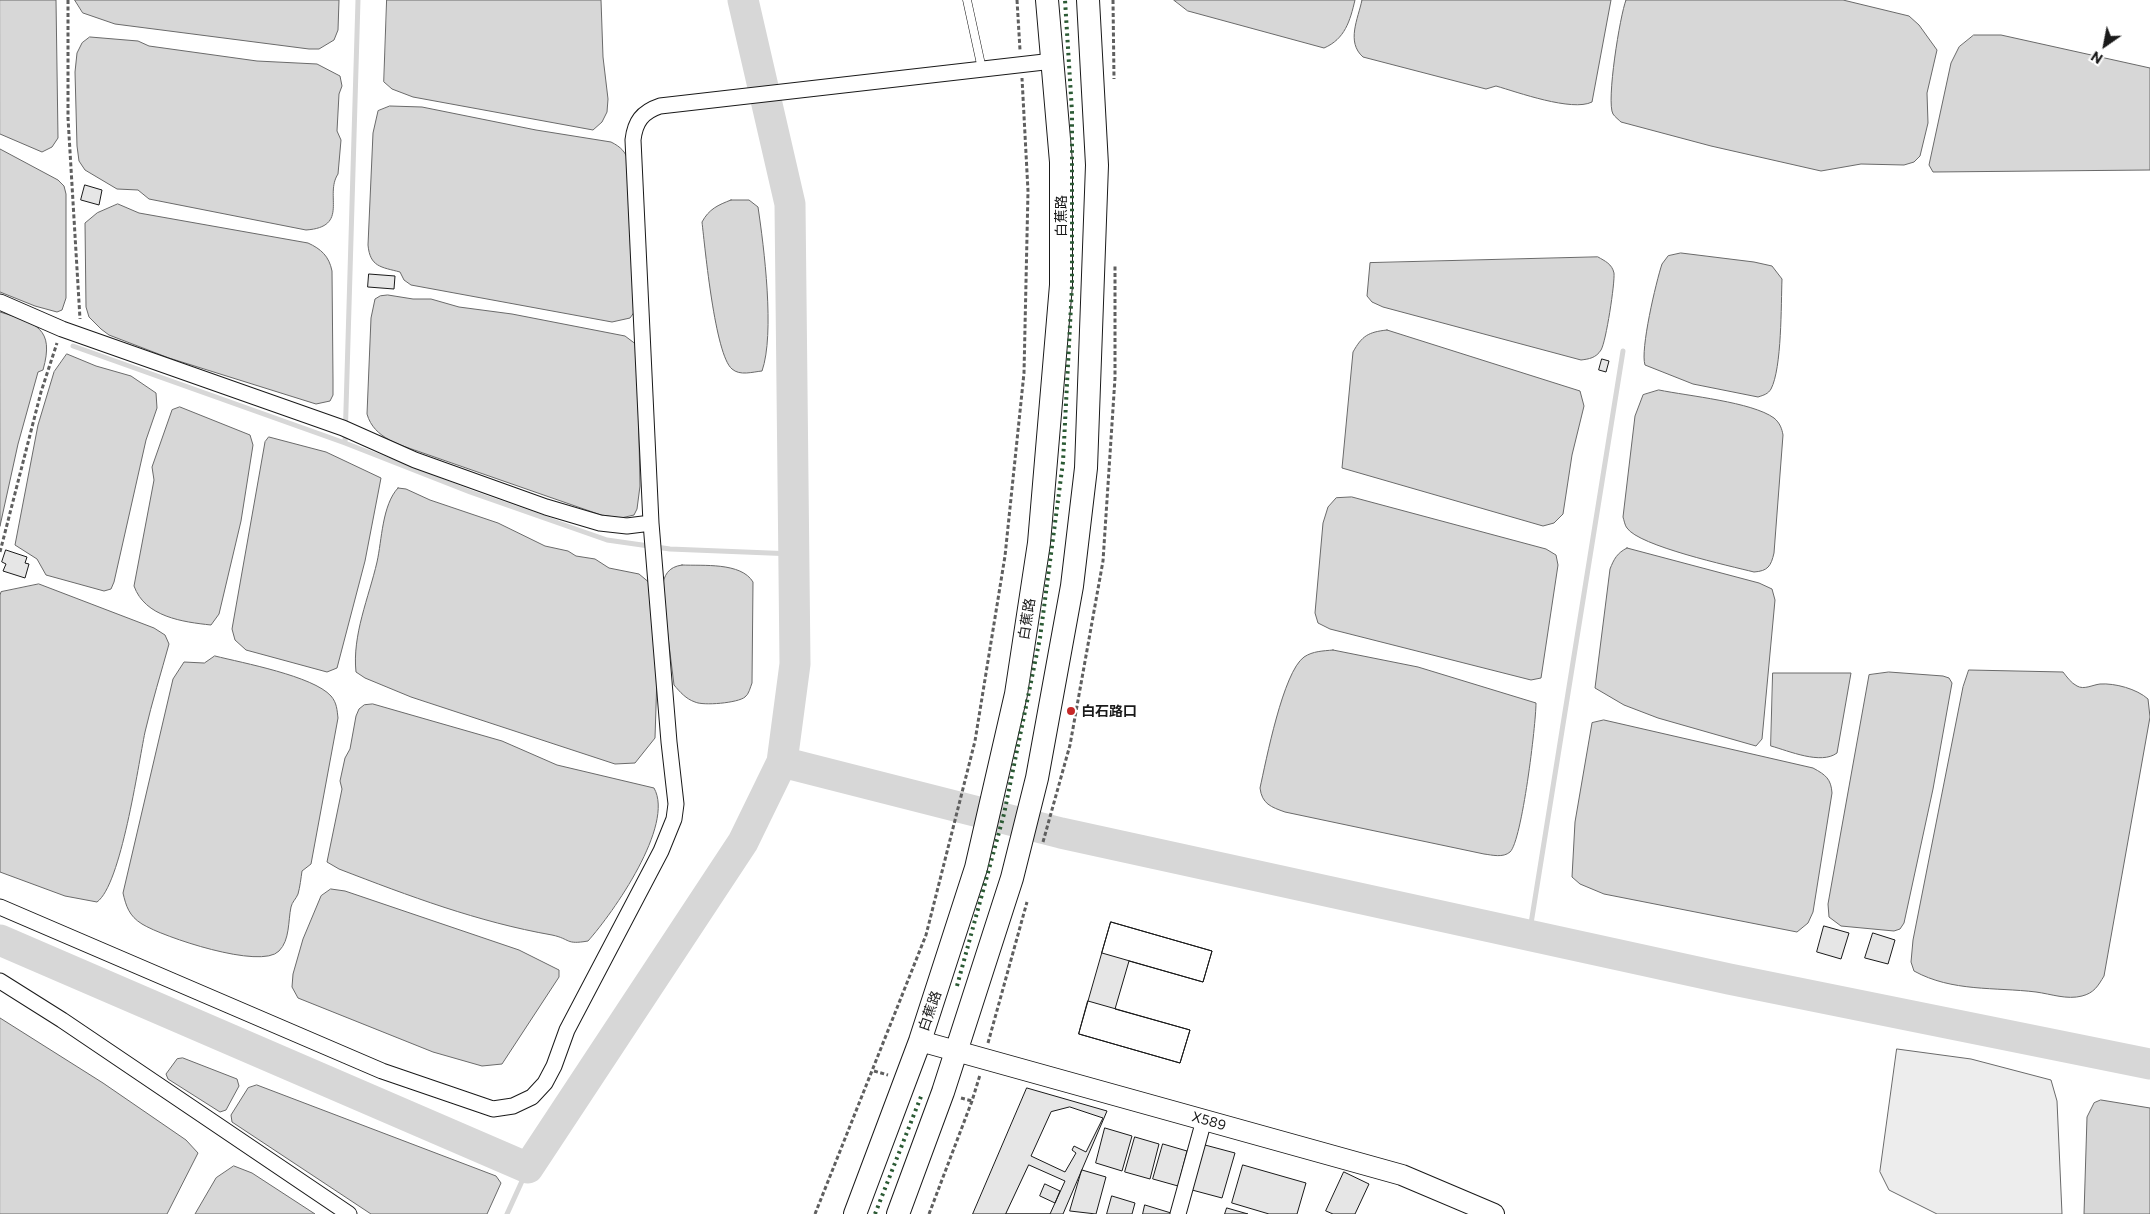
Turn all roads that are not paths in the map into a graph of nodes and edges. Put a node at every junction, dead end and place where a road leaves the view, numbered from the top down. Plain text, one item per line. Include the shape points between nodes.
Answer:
1 (967, 0) edge
2 (1047, 0) edge
3 (1088, 0) edge
4 (1053, 60) junction
5 (982, 69) junction
6 (0, 302) edge
7 (651, 530) junction
8 (0, 907) edge
9 (0, 981) edge
10 (920, 1041) junction
11 (956, 1051) junction
12 (1204, 1120) junction
13 (349, 1214) edge
14 (855, 1214) edge
15 (898, 1214) edge
16 (1178, 1214) edge
17 (1494, 1214) edge

1 - 5 lane
2 - 4 main road, 白蕉路
3 - 11 main road via 1097,165 1086,468 1072,586 1037,778 1012,878
4 - 5 street
4 - 10 main road, 白蕉路 via 1061,162 1061,285 1039,543 1016,694 1000,769 976,868
5 - 7 street via 660,106 648,110 640,118 634,128 633,140
6 - 7 street via 81,335 343,428 416,460 546,507 600,523
7 - 8 street via 676,804 674,819 661,851 567,1030 545,1084 532,1097 513,1106 493,1109 382,1071
9 - 13 street
10 - 11 street, X589 / X589
10 - 14 main road, 白蕉路
11 - 12 street, X589 / X589
11 - 15 main road
12 - 16 street
12 - 17 street, X589 / X589 via 1402,1175

